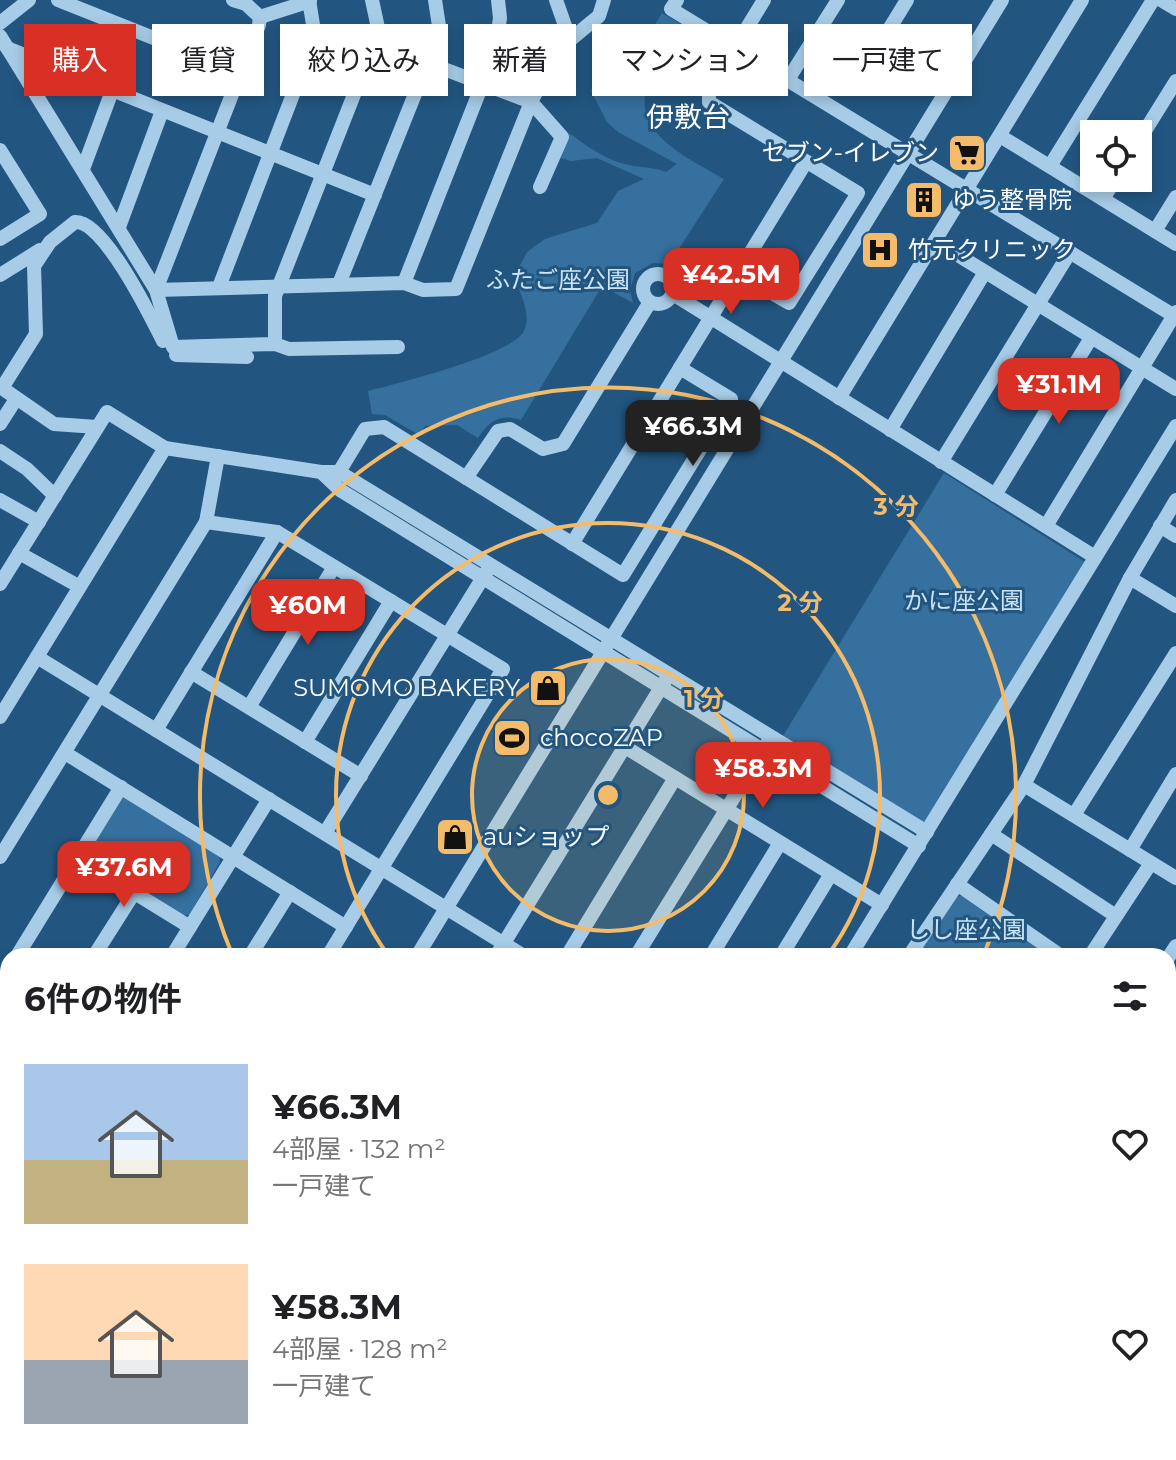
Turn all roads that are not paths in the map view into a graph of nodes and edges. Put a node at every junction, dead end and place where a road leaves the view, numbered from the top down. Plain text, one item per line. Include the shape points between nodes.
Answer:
1 (29, 0) edge
2 (58, 0) edge
3 (310, 0) edge
4 (372, 0) edge
5 (435, 0) edge
6 (498, 0) edge
7 (556, 0) edge
8 (604, 0) edge
9 (677, 0) edge
10 (764, 0) edge
11 (838, 0) edge
12 (907, 0) edge
13 (1002, 0) edge
14 (1082, 0) edge
15 (1153, 0) edge
16 (1161, 0) edge
17 (242, 1) edge
18 (1176, 9) edge
19 (260, 17) junction
20 (0, 23) edge
21 (257, 24) edge
22 (439, 24) edge
23 (499, 24) edge
24 (564, 24) edge
25 (696, 24) edge
26 (750, 24) edge
27 (824, 24) edge
28 (892, 24) edge
29 (576, 32) edge
30 (152, 37) edge
31 (4, 42) edge
32 (24, 51) edge
33 (804, 55) edge
34 (789, 78) joint
35 (1176, 81) edge
36 (110, 96) edge
37 (124, 96) edge
38 (230, 96) edge
39 (415, 96) edge
40 (477, 96) edge
41 (515, 96) edge
42 (534, 96) edge
43 (709, 96) edge
44 (531, 102) junction
45 (162, 111) junction
46 (1152, 120) edge
47 (216, 133) junction
48 (1000, 136) junction
49 (271, 153) junction
50 (909, 153) junction
51 (3, 159) edge
52 (806, 162) junction
53 (1050, 166) junction
54 (83, 169) junction
55 (324, 175) junction
56 (540, 187) dead end
57 (967, 188) junction
58 (1107, 192) edge
59 (375, 195) junction
60 (1176, 197) edge
61 (1103, 199) junction
62 (119, 227) junction
63 (1155, 231) junction
64 (0, 239) edge
65 (935, 241) junction
66 (50, 242) junction
67 (1176, 244) edge
68 (1070, 252) junction
69 (985, 272) junction
70 (739, 274) junction
71 (0, 275) edge
72 (404, 283) junction
73 (339, 284) junction
74 (279, 286) junction
75 (219, 287) junction
76 (156, 290) junction
77 (670, 297) junction
78 (650, 302) junction
79 (1037, 304) junction
80 (1175, 315) edge
81 (710, 321) junction
82 (1091, 338) junction
83 (275, 344) junction
84 (398, 347) dead end
85 (170, 348) junction
86 (247, 357) dead end
87 (780, 362) junction
88 (680, 368) junction
89 (1142, 369) junction
90 (1, 384) edge
91 (1176, 389) edge
92 (839, 398) junction
93 (16, 399) junction
94 (0, 424) edge
95 (1176, 426) edge
96 (97, 427) junction
97 (890, 430) junction
98 (165, 448) junction
99 (0, 451) edge
100 (218, 456) junction
101 (941, 462) junction
102 (336, 478) junction
103 (466, 478) junction
104 (995, 495) junction
105 (55, 496) junction
106 (0, 500) edge
107 (1176, 500) edge
108 (39, 522) junction
109 (206, 522) junction
110 (1046, 526) junction
111 (1160, 526) junction
112 (277, 532) junction
113 (1176, 536) edge
114 (572, 544) junction
115 (19, 553) junction
116 (1095, 557) junction
117 (492, 565) junction
118 (334, 567) junction
119 (1130, 578) junction
120 (483, 579) junction
121 (73, 583) dead end
122 (0, 584) edge
123 (391, 601) junction
124 (1176, 606) edge
125 (447, 635) junction
126 (613, 639) junction
127 (604, 653) junction
128 (1176, 653) edge
129 (37, 657) junction
130 (191, 672) junction
131 (665, 681) junction
132 (99, 695) junction
133 (249, 707) junction
134 (0, 715) edge
135 (156, 730) junction
136 (305, 742) junction
137 (767, 744) junction
138 (625, 747) junction
139 (65, 753) junction
140 (1176, 774) edge
141 (361, 776) junction
142 (675, 778) junction
143 (1024, 785) junction
144 (121, 787) junction
145 (269, 799) junction
146 (726, 810) junction
147 (1074, 815) junction
148 (927, 832) junction
149 (325, 833) junction
150 (991, 834) junction
151 (780, 843) junction
152 (919, 846) junction
153 (1130, 850) junction
154 (0, 857) edge
155 (233, 857) junction
156 (78, 858) junction
157 (1151, 863) junction
158 (382, 868) junction
159 (831, 874) junction
160 (1176, 878) edge
161 (957, 884) junction
162 (290, 892) junction
163 (134, 893) junction
164 (882, 905) junction
165 (447, 908) junction
166 (1116, 916) junction
167 (190, 927) junction
168 (346, 927) junction
169 (22, 948) edge
170 (99, 948) edge
171 (177, 948) edge
172 (255, 948) edge
173 (333, 948) edge
174 (422, 948) edge
175 (497, 948) edge
176 (501, 948) edge
177 (572, 948) edge
178 (641, 948) edge
179 (716, 948) edge
180 (786, 948) edge
181 (855, 948) edge
182 (915, 948) edge
183 (1049, 948) edge
184 (1095, 948) edge

1 - 20 street
2 - 30 street
3 - 19 street
3 - 49 street via 315,37
4 - 55 street via 375,41
5 - 22 street
6 - 23 street
7 - 24 street
8 - 29 street via 599,16
9 - 25 street via 671,9
10 - 26 street
11 - 27 street
12 - 28 street
13 - 50 street
14 - 48 street
15 - 53 street
16 - 18 street
17 - 19 street
19 - 21 street
31 - 32 street
31 - 54 street
33 - 34 street
34 - 50 street
35 - 46 street
36 - 54 street
37 - 45 street
38 - 47 street
39 - 59 street
40 - 72 street
41 - 44 street
42 - 44 street
43 - 52 street via 709,102
44 - 56 street via 562,137
44 - 72 street via 456,289 423,290
45 - 47 street
45 - 62 street
47 - 49 street
47 - 76 street
48 - 53 street
48 - 57 street
49 - 55 street
49 - 75 street
50 - 57 street
50 - 87 street
51 - 64 street via 40,214
52 - 70 street
52 - 70 street via 858,193 789,303
53 - 61 street
54 - 62 street
55 - 59 street
55 - 74 street
57 - 65 street
57 - 68 street
58 - 61 street
59 - 73 street
60 - 63 street
61 - 63 street
62 - 76 street
63 - 67 street
65 - 69 street
65 - 92 street
66 - 71 street
66 - 85 street via 75,222 89,225 130,278
66 - 90 street via 32,274 36,334
68 - 79 street
68 - 80 street
69 - 79 street
69 - 97 street
70 - 81 street
72 - 73 street
73 - 74 street
74 - 75 street
74 - 83 street
75 - 76 street
76 - 85 street
77 - 78 street via 660,305
77 - 78 street via 673,285 667,277 651,276 643,288
77 - 81 street
78 - 103 street via 563,444 543,449 510,429 498,431
79 - 82 street
79 - 101 street
80 - 89 street
81 - 87 street via 763,357
81 - 88 street
82 - 89 street
82 - 104 street
83 - 84 street via 289,349
83 - 85 street
85 - 86 street via 182,356
87 - 92 street
87 - 126 street
88 - 114 street
88 - 114 street via 731,399 623,575
89 - 91 street
89 - 110 street
90 - 93 street
92 - 97 street
93 - 94 street
93 - 96 street via 54,424
95 - 116 street
96 - 98 street via 107,412
96 - 105 street
97 - 101 street
98 - 100 street
98 - 129 street
99 - 105 street
100 - 102 street
100 - 109 street
101 - 104 street
102 - 103 street via 365,429 376,425
102 - 117 street
102 - 120 street
103 - 114 street
104 - 110 street
105 - 108 street
106 - 108 street
107 - 111 street
108 - 115 street
109 - 112 street
109 - 132 street
110 - 116 street
111 - 113 street
111 - 119 street
112 - 118 street
112 - 130 street
115 - 121 street
115 - 122 street
116 - 148 street
117 - 120 street
117 - 126 street
118 - 123 street
118 - 133 street
119 - 124 street
119 - 143 street
120 - 125 street
120 - 127 street
123 - 125 street
123 - 136 street
125 - 141 street
125 - 158 street via 503,669
126 - 127 street
126 - 131 street
127 - 131 street
127 - 165 street
128 - 147 street
129 - 132 street
129 - 134 street
130 - 133 street
130 - 135 street
131 - 137 street
131 - 138 street
132 - 135 street
132 - 139 street
133 - 136 street
135 - 145 street
136 - 141 street
137 - 146 street
137 - 148 street
137 - 152 street
138 - 142 street
138 - 176 street
139 - 144 street
139 - 154 street
140 - 153 street
141 - 149 street
142 - 146 street
142 - 177 street
143 - 147 street
143 - 150 street
144 - 155 street
144 - 156 street
145 - 149 street
145 - 155 street
146 - 151 street
146 - 178 street
147 - 153 street
148 - 152 street
149 - 158 street
150 - 161 street
150 - 166 street
151 - 159 street
151 - 179 street
152 - 164 street
153 - 157 street
155 - 162 street
155 - 167 street
156 - 163 street
156 - 169 street
157 - 160 street
157 - 166 street
158 - 165 street
158 - 168 street
159 - 164 street
159 - 180 street
161 - 182 street
161 - 183 street
162 - 168 street
162 - 172 street
163 - 167 street
163 - 170 street
164 - 181 street
165 - 174 street
165 - 175 street
166 - 184 street
167 - 171 street
168 - 173 street

